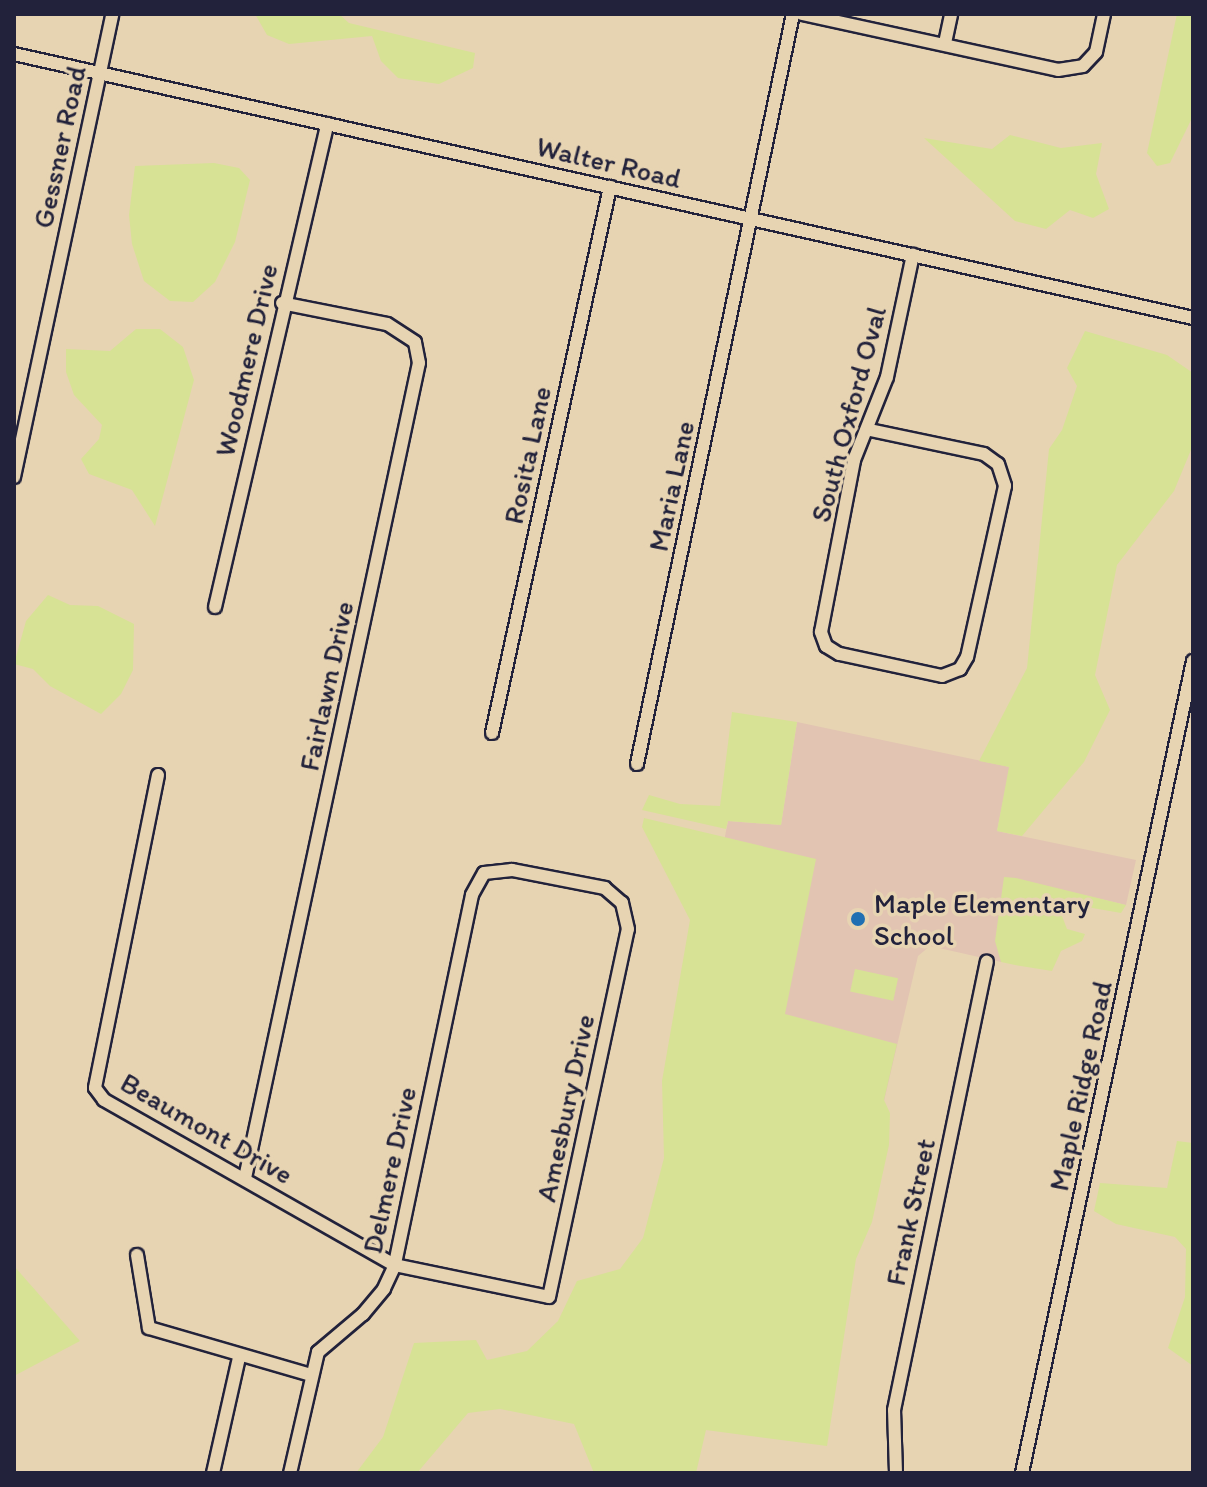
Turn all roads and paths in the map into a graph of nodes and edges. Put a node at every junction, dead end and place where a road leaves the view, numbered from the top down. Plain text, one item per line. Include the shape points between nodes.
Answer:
1 (112, 14) edge
2 (793, 14) edge
3 (802, 14) edge
4 (951, 14) edge
5 (1104, 14) edge
6 (945, 43) junction
7 (14, 54) edge
8 (99, 73) junction
9 (327, 124) junction
10 (610, 187) junction
11 (753, 219) junction
12 (913, 255) junction
13 (282, 303) junction
14 (1193, 318) edge
15 (14, 400) edge
16 (29, 404) junction
17 (870, 430) junction
18 (14, 477) edge
19 (215, 607) dead end
20 (1193, 661) edge
21 (492, 733) dead end
22 (637, 764) dead end
23 (158, 775) dead end
24 (472, 895) joint
25 (987, 962) dead end
26 (245, 1178) junction
27 (137, 1255) dead end
28 (395, 1265) junction
29 (549, 1297) joint
30 (239, 1358) junction
31 (311, 1375) junction
32 (213, 1473) edge
33 (290, 1473) edge
34 (896, 1473) edge
35 (1022, 1473) edge

1 - 8 street, Gessner Road
2 - 11 street, Maria Lane
3 - 6 street
4 - 6 street
5 - 6 street via 1096,52 1083,66 1058,70
7 - 8 street, Walter Road
8 - 9 street, Walter Road
8 - 16 street, Gessner Road
9 - 10 street, Walter Road
9 - 13 street, Woodmere Drive
10 - 11 street, Walter Road
10 - 21 street, Rosita Lane
11 - 12 street, Walter Road
11 - 22 street, Maria Lane
12 - 14 street, Walter Road
12 - 17 street, South Oxford Oval
13 - 19 street, Woodmere Drive
13 - 26 street, Fairlawn Drive via 387,324 415,342 419,363
15 - 16 street
16 - 18 street, Gessner Road
17 - 17 street, South Oxford Oval via 984,454 998,464 1005,486 967,657 960,669 942,676 839,654 826,646 821,632 854,460
20 - 35 street, Maple Ridge Road
23 - 26 street, Beaumont Drive via 95,1088 104,1100
24 - 28 street, Delmere Drive
24 - 29 street, Amesbury Drive via 484,873 512,870 605,888 622,903 628,929
25 - 34 street, Frank Street via 894,1410
26 - 28 street, Beaumont Drive
27 - 30 street via 149,1328
28 - 29 street, Beaumont Drive
28 - 31 street, Delmere Drive via 363,1314 318,1352
30 - 31 street
30 - 32 street
31 - 33 street, Delmere Drive

